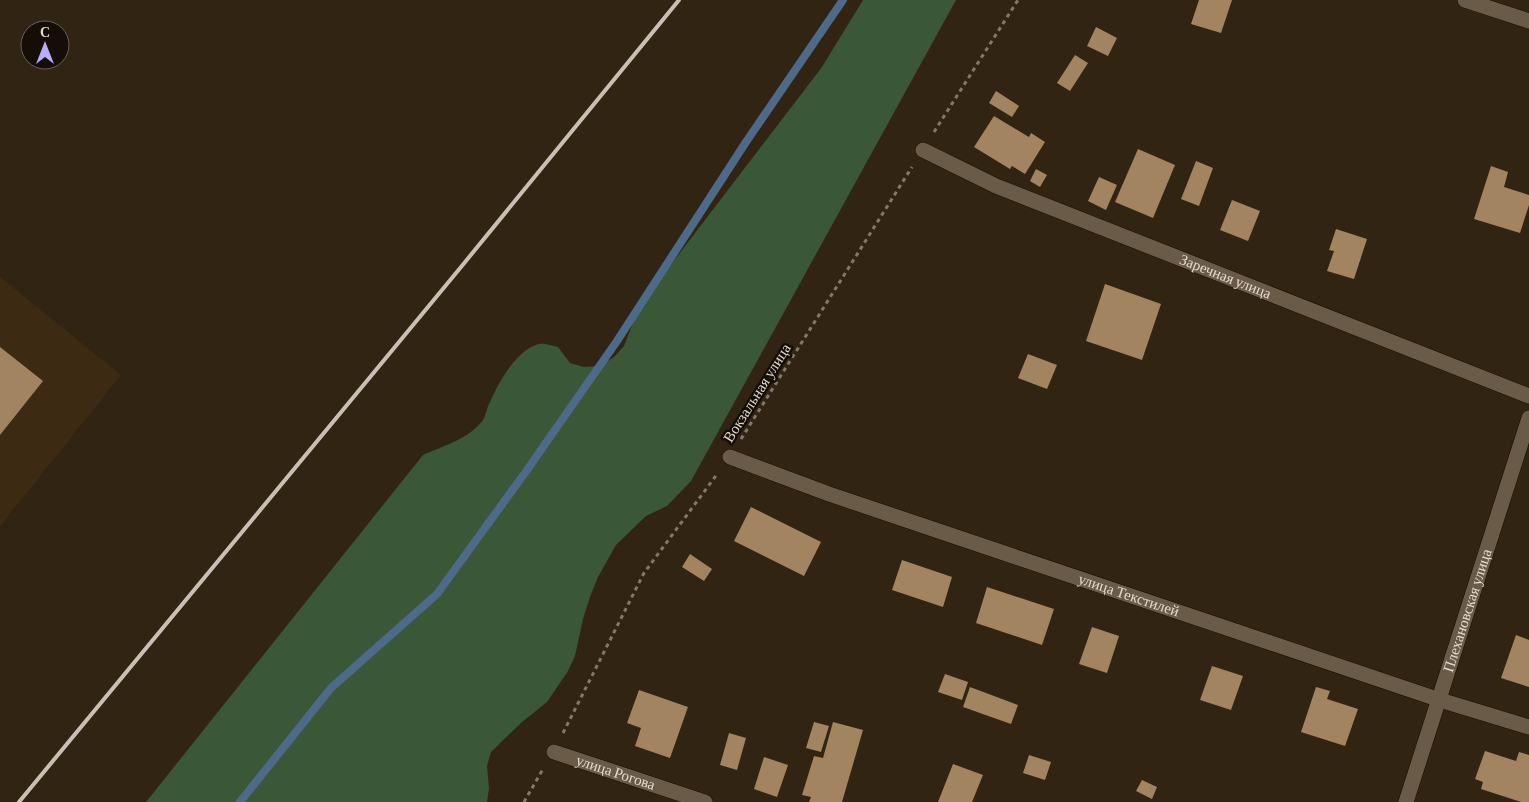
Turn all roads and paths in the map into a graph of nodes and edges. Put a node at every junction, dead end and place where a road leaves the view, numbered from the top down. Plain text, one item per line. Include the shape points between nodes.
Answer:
1 (1018, 0) edge
2 (1465, 0) edge
3 (1529, 21) edge
4 (923, 150) junction
5 (1529, 396) edge
6 (1529, 418) edge
7 (730, 457) junction
8 (1440, 700) junction
9 (1529, 727) edge
10 (554, 752) junction
11 (524, 802) edge
12 (705, 802) edge
13 (1406, 802) edge

1 - 4 path, Вокзальная улица
2 - 3 street
4 - 5 street, Заречная улица via 996,186
4 - 7 path, Вокзальная улица
6 - 8 street, Плехановская улица
7 - 8 street, улица Текстилей via 829,494
7 - 10 path, Вокзальная улица via 644,573
8 - 9 street, улица Текстилей
8 - 13 street, Плехановская улица
10 - 11 path, Вокзальная улица
10 - 12 street, улица Рогова

